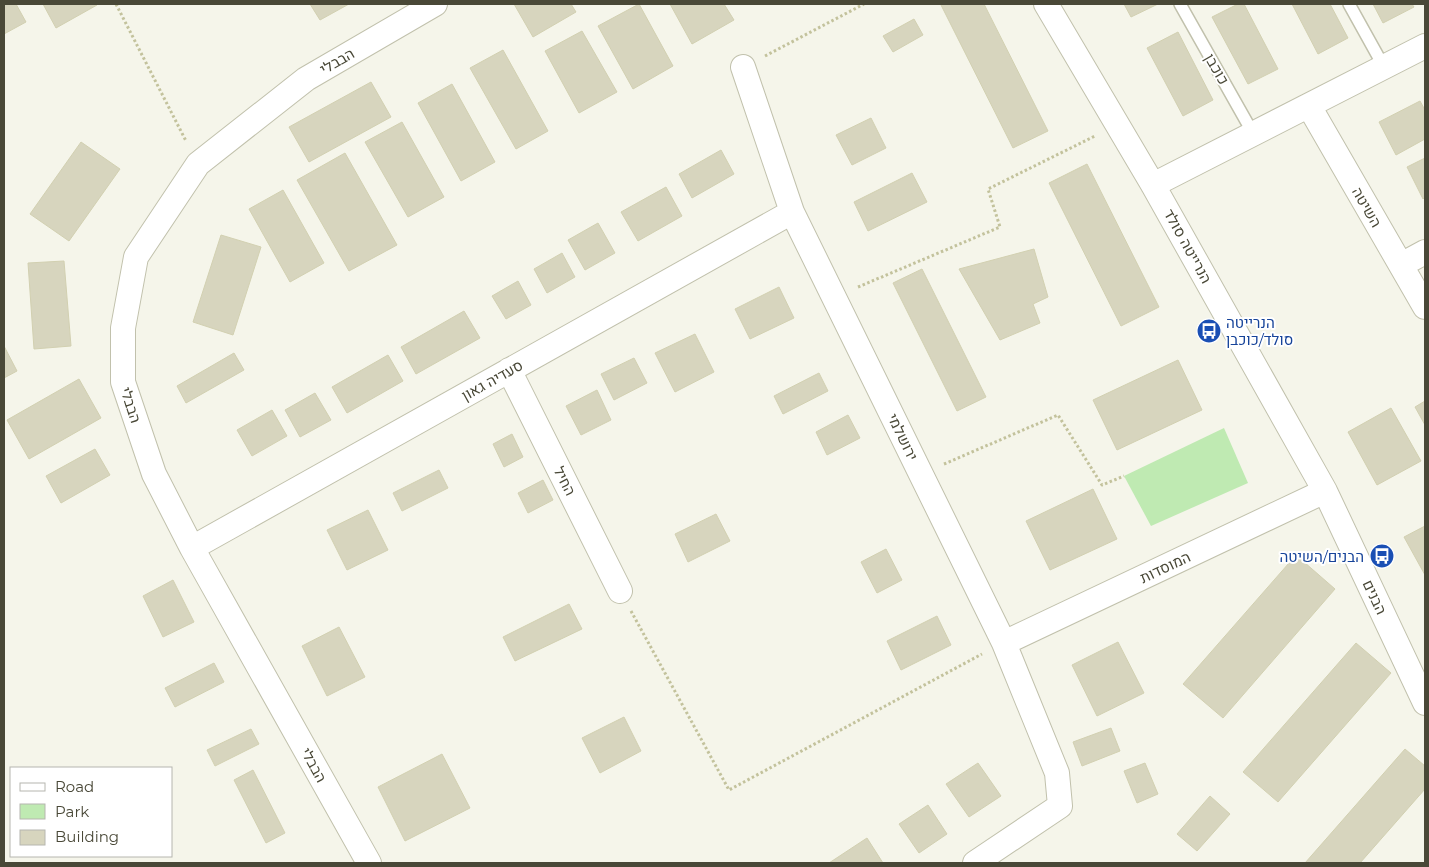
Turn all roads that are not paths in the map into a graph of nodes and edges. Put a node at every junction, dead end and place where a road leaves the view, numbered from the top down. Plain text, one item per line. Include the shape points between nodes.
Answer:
1 (434, 4) edge
2 (1046, 4) edge
3 (1180, 4) edge
4 (1349, 4) edge
5 (1425, 46) edge
6 (743, 67) road end
7 (1384, 67) junction
8 (1309, 106) junction
9 (1254, 135) junction
10 (1154, 185) junction
11 (792, 212) junction
12 (1425, 252) edge
13 (1401, 265) junction
14 (1425, 307) edge
15 (510, 370) junction
16 (1326, 491) junction
17 (192, 548) junction
18 (620, 591) road end
19 (1004, 643) junction
20 (1425, 703) edge
21 (369, 863) edge
22 (975, 863) edge

1 - 17 street, הבבלי via 306,79 198,164 136,257 123,328 123,382 154,474
2 - 10 street, הנרייטה סולד
3 - 9 lane, כוכבן
4 - 7 lane
5 - 7 street
6 - 11 street, ירושלמי
7 - 8 street
8 - 9 street
8 - 13 street, השיטה
9 - 10 street
10 - 16 street, הנרייטה סולד
11 - 15 street, סעדיה גאון
11 - 19 street, ירושלמי
12 - 13 street
13 - 14 street, השיטה
15 - 17 street, סעדיה גאון
15 - 18 street, החיל
16 - 19 street, המוסדות
16 - 20 street, הבנים
17 - 21 street, הבבלי
19 - 22 street, ירושלמי via 1058,774 1060,806

